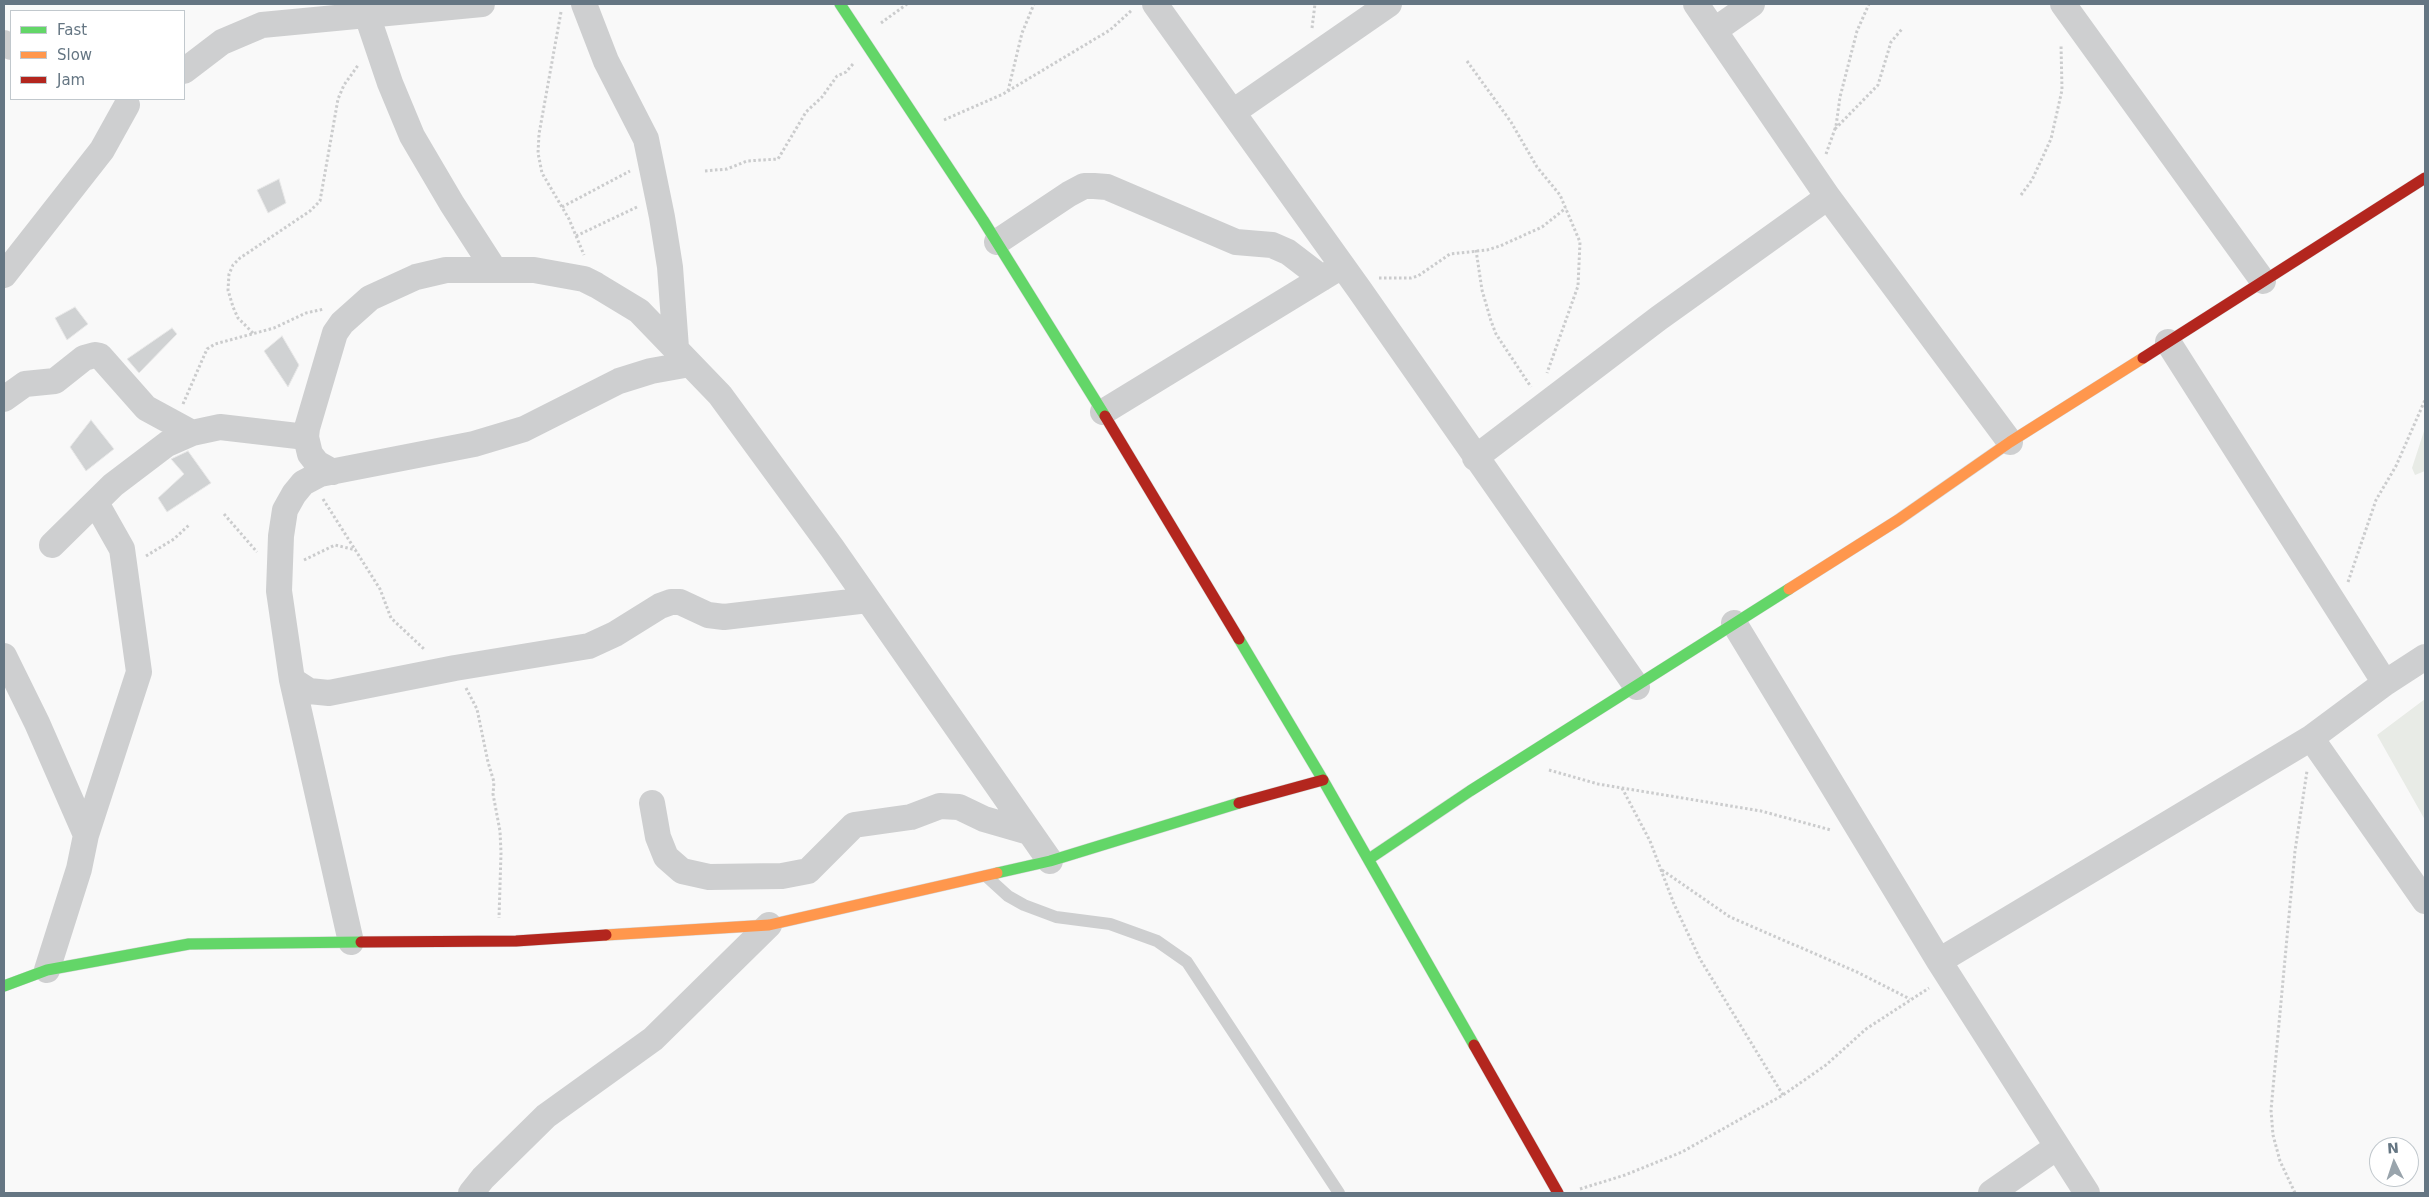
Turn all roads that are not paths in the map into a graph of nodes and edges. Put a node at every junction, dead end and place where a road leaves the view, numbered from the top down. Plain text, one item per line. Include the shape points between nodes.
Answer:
1 (482, 4) edge
2 (584, 4) edge
3 (840, 4) edge
4 (1155, 4) edge
5 (1389, 4) edge
6 (1696, 4) edge
7 (1752, 4) edge
8 (2067, 9) edge
9 (349, 12) edge
10 (1715, 30) junction
11 (185, 70) edge
12 (128, 101) edge
13 (1233, 112) junction
14 (2425, 178) edge
15 (1822, 187) junction
16 (997, 242) junction
17 (494, 269) junction
18 (1339, 274) junction
19 (4, 275) edge
20 (2263, 281) junction
21 (2168, 342) junction
22 (683, 356) junction
23 (4, 399) edge
24 (1103, 412) junction
25 (183, 428) junction
26 (306, 437) junction
27 (2010, 442) junction
28 (1475, 458) junction
29 (327, 473) junction
30 (96, 503) junction
31 (52, 545) dead end
32 (868, 600) junction
33 (1734, 623) junction
34 (4, 656) edge
35 (2425, 657) edge
36 (292, 680) junction
37 (2385, 683) junction
38 (1637, 687) junction
39 (2315, 743) junction
40 (1323, 780) junction
41 (652, 803) dead end
42 (1029, 832) junction
43 (86, 835) junction
44 (1369, 859) junction
45 (1050, 861) junction
46 (986, 876) junction
47 (2425, 901) edge
48 (769, 925) junction
49 (351, 942) junction
50 (1944, 969) junction
51 (47, 970) junction
52 (4, 986) edge
53 (2057, 1147) junction
54 (1330, 1179) junction
55 (471, 1193) edge
56 (1328, 1193) edge
57 (1339, 1193) edge
58 (1558, 1193) edge
59 (1991, 1193) edge
60 (2087, 1193) edge

1 - 9 street
2 - 22 street via 606,61 646,139
3 - 16 street
4 - 13 street
5 - 13 street
6 - 10 street
7 - 10 street
8 - 20 street
9 - 11 street via 262,25 222,42
9 - 17 street via 377,46 412,136
10 - 15 street
12 - 19 street via 102,150
13 - 18 street
14 - 20 street
15 - 27 street
15 - 28 street via 1659,318
16 - 18 street via 1084,186 1106,187 1236,242 1272,245
16 - 24 street
17 - 22 street via 534,270 584,278 639,311
17 - 26 street via 446,270 416,277 370,298 348,316 335,333
18 - 24 street
18 - 28 street
20 - 21 street
21 - 27 street
21 - 37 street
22 - 29 street via 651,371 619,380 524,429 474,444
22 - 32 street via 720,395
23 - 25 street via 25,384 55,381 84,358 95,355 100,356 146,408
24 - 40 street
25 - 26 street via 220,427
25 - 30 street via 113,485
26 - 29 street via 310,454
27 - 33 street via 1898,520
28 - 38 street
29 - 36 street via 303,483 285,510 279,591
30 - 31 street
30 - 43 street via 119,544 139,672
32 - 36 street via 724,616 708,615 680,602 670,602 589,646 455,668 329,694 309,691
32 - 42 street
33 - 38 street
33 - 50 street
34 - 43 street
35 - 37 street
36 - 49 street
37 - 39 street
38 - 44 street
39 - 47 street
39 - 50 street
40 - 44 street
40 - 45 street
41 - 42 street via 658,837 666,857 682,870 709,878 782,876 808,871 854,825 911,817 940,806 959,807 984,820
42 - 45 street
43 - 51 street via 73,892
44 - 58 street
45 - 46 street
46 - 48 street
46 - 54 lane via 1008,896 1024,905 1056,917 1110,924 1157,941 1187,962
48 - 49 street via 498,942
48 - 55 street via 653,1039 546,1116
49 - 51 street via 189,944
50 - 53 street
51 - 52 street
53 - 59 street
53 - 60 street
54 - 56 lane
54 - 57 lane

